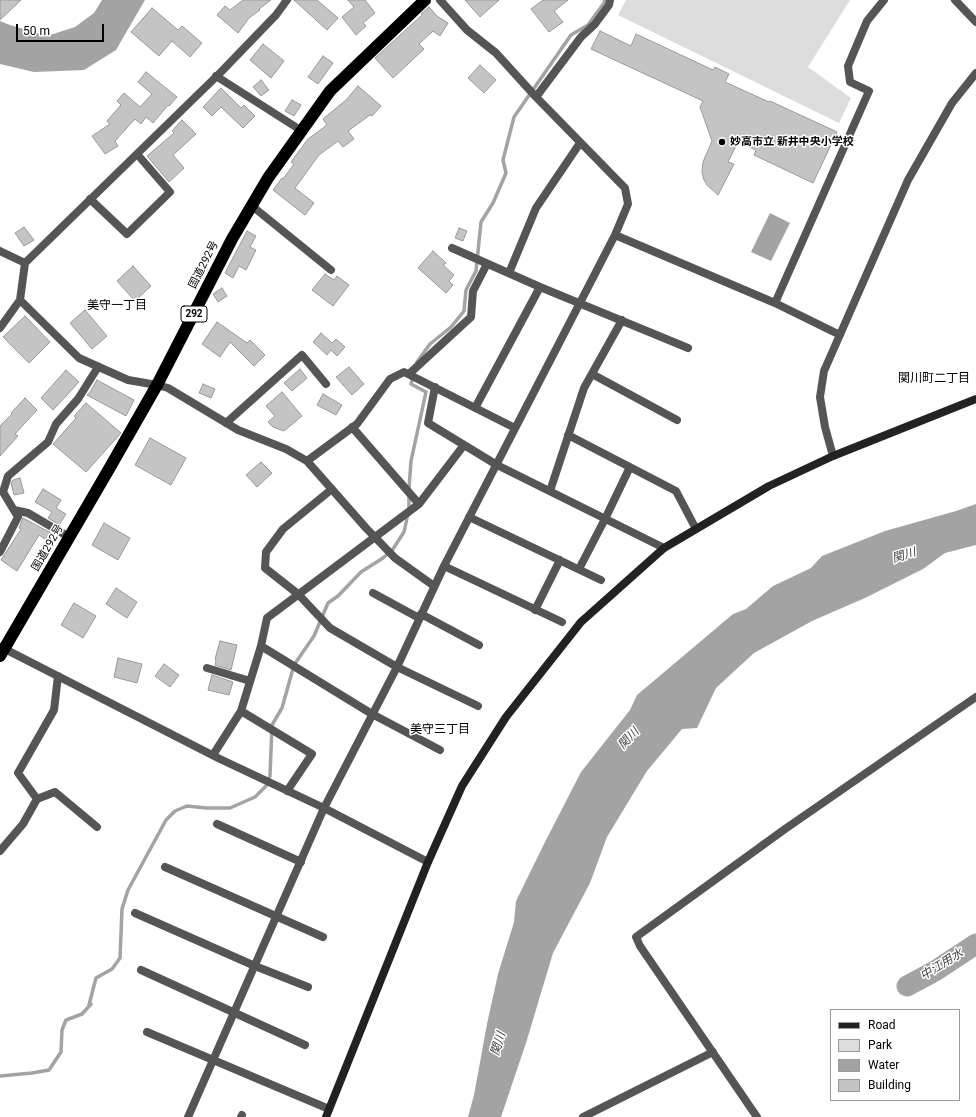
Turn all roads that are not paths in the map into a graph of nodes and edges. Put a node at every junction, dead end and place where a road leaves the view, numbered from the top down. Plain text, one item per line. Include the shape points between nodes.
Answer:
1 (287, 0) edge
2 (425, 0) edge
3 (440, 0) edge
4 (610, 0) edge
5 (884, 0) edge
6 (955, 0) edge
7 (976, 22) edge
8 (976, 73) edge
9 (216, 76) junction
10 (536, 97) junction
11 (302, 131) junction
12 (580, 143) junction
13 (137, 154) junction
14 (90, 199) junction
15 (252, 206) junction
16 (615, 235) junction
17 (452, 248) dead end
18 (0, 251) edge
19 (25, 263) junction
20 (487, 264) junction
21 (330, 270) dead end
22 (508, 273) junction
23 (540, 287) junction
24 (20, 300) junction
25 (580, 303) junction
26 (775, 303) junction
27 (622, 320) junction
28 (1, 324) edge
29 (840, 335) junction
30 (688, 348) dead end
31 (98, 367) junction
32 (409, 374) junction
33 (592, 374) junction
34 (326, 384) dead end
35 (157, 385) junction
36 (435, 387) junction
37 (976, 399) edge
38 (475, 408) junction
39 (677, 420) dead end
40 (226, 423) junction
41 (352, 428) junction
42 (515, 428) junction
43 (568, 435) junction
44 (464, 445) junction
45 (833, 456) junction
46 (307, 461) junction
47 (497, 465) junction
48 (630, 467) junction
49 (332, 489) junction
50 (550, 491) junction
51 (419, 504) junction
52 (14, 510) junction
53 (469, 517) junction
54 (605, 519) junction
55 (696, 528) junction
56 (69, 537) junction
57 (375, 537) junction
58 (664, 548) junction
59 (0, 552) edge
60 (560, 560) junction
61 (444, 566) junction
62 (578, 569) junction
63 (601, 580) dead end
64 (434, 586) junction
65 (373, 593) dead end
66 (298, 594) junction
67 (535, 610) junction
68 (420, 616) junction
69 (562, 622) dead end
70 (261, 646) junction
71 (479, 646) dead end
72 (1, 651) edge
73 (397, 667) junction
74 (207, 668) dead end
75 (58, 676) junction
76 (250, 681) junction
77 (976, 697) edge
78 (478, 706) dead end
79 (241, 711) junction
80 (372, 714) junction
81 (440, 750) dead end
82 (213, 755) junction
83 (287, 791) junction
84 (37, 798) junction
85 (324, 808) junction
86 (217, 824) dead end
87 (97, 827) dead end
88 (0, 851) edge
89 (301, 862) junction
90 (428, 862) junction
91 (165, 867) dead end
92 (135, 913) dead end
93 (277, 916) junction
94 (323, 936) dead end
95 (255, 966) junction
96 (141, 970) dead end
97 (308, 987) dead end
98 (234, 1013) junction
99 (147, 1032) dead end
100 (305, 1045) dead end
101 (712, 1052) junction
102 (213, 1061) junction
103 (328, 1113) edge
104 (188, 1117) edge
105 (583, 1117) edge
106 (757, 1117) edge

1 - 9 street via 276,15
2 - 11 highway, 国道292号 / 292 via 330,91
3 - 10 street via 467,30 496,53
4 - 10 street via 595,24 581,37
5 - 26 street via 867,21 848,66 850,82 869,90
6 - 7 street
8 - 29 street via 952,103 908,180
9 - 11 street
9 - 13 street
10 - 12 street
11 - 15 highway, 国道292号 / 292 via 268,178
12 - 16 street via 625,188 628,204
12 - 22 street via 536,208
13 - 14 street
13 - 14 street via 170,192 127,234
14 - 19 street
15 - 21 street
15 - 35 highway, 国道292号 / 292 via 232,239
16 - 25 street
16 - 26 street
17 - 20 street
18 - 19 street
19 - 24 street
20 - 22 street
20 - 32 street via 473,291 471,317
22 - 23 street
23 - 25 street
23 - 38 street
24 - 28 street
24 - 31 street via 79,358
25 - 27 street
25 - 42 street
26 - 29 street
27 - 30 street
27 - 33 street
29 - 45 street via 824,371 820,397
31 - 35 street via 128,380
31 - 52 street via 78,399 56,424 48,442 8,476 2,492
32 - 36 street
32 - 41 street via 404,372 390,379
33 - 39 street
33 - 43 street via 584,388
34 - 40 street via 302,355
35 - 40 street via 168,388
35 - 56 highway, 国道292号 / 292
36 - 38 street
36 - 44 street via 428,423
37 - 45 street
38 - 42 street
40 - 46 street
41 - 46 street
41 - 51 street
42 - 47 street
43 - 48 street
43 - 50 street
44 - 47 street
44 - 51 street
45 - 55 street via 769,486
46 - 49 street
47 - 50 street
47 - 53 street
48 - 54 street
48 - 55 street via 676,491
49 - 57 street
49 - 66 street via 283,529 266,552 264,568
50 - 54 street
51 - 57 street
52 - 56 street via 28,513
52 - 59 street via 18,517
53 - 60 street
53 - 61 street
54 - 58 street
54 - 62 street
55 - 58 street
56 - 72 highway, 国道292号 / 292
57 - 64 street via 395,558
57 - 66 street
58 - 90 street via 581,622 506,717 462,786
60 - 62 street
60 - 67 street
61 - 64 street
61 - 67 street
62 - 63 street
64 - 68 street
65 - 68 street
66 - 70 street via 266,618
66 - 73 street via 330,628
67 - 69 street
68 - 71 street
68 - 73 street
70 - 76 street
70 - 80 street
72 - 75 street
73 - 78 street
73 - 80 street
74 - 76 street
75 - 82 street
75 - 84 street via 54,710 18,773
76 - 79 street
77 - 101 street via 785,829 636,937
79 - 82 street
79 - 83 street via 312,754
80 - 81 street
80 - 85 street
82 - 83 street
83 - 85 street
84 - 87 street via 55,792
84 - 88 street via 23,824
85 - 89 street
85 - 90 street
86 - 89 street
89 - 93 street
90 - 103 street
91 - 93 street
92 - 95 street
93 - 94 street
93 - 95 street
95 - 97 street
95 - 98 street
96 - 98 street
98 - 100 street
98 - 102 street
99 - 102 street
101 - 105 street
101 - 106 street
102 - 103 street
102 - 104 street

